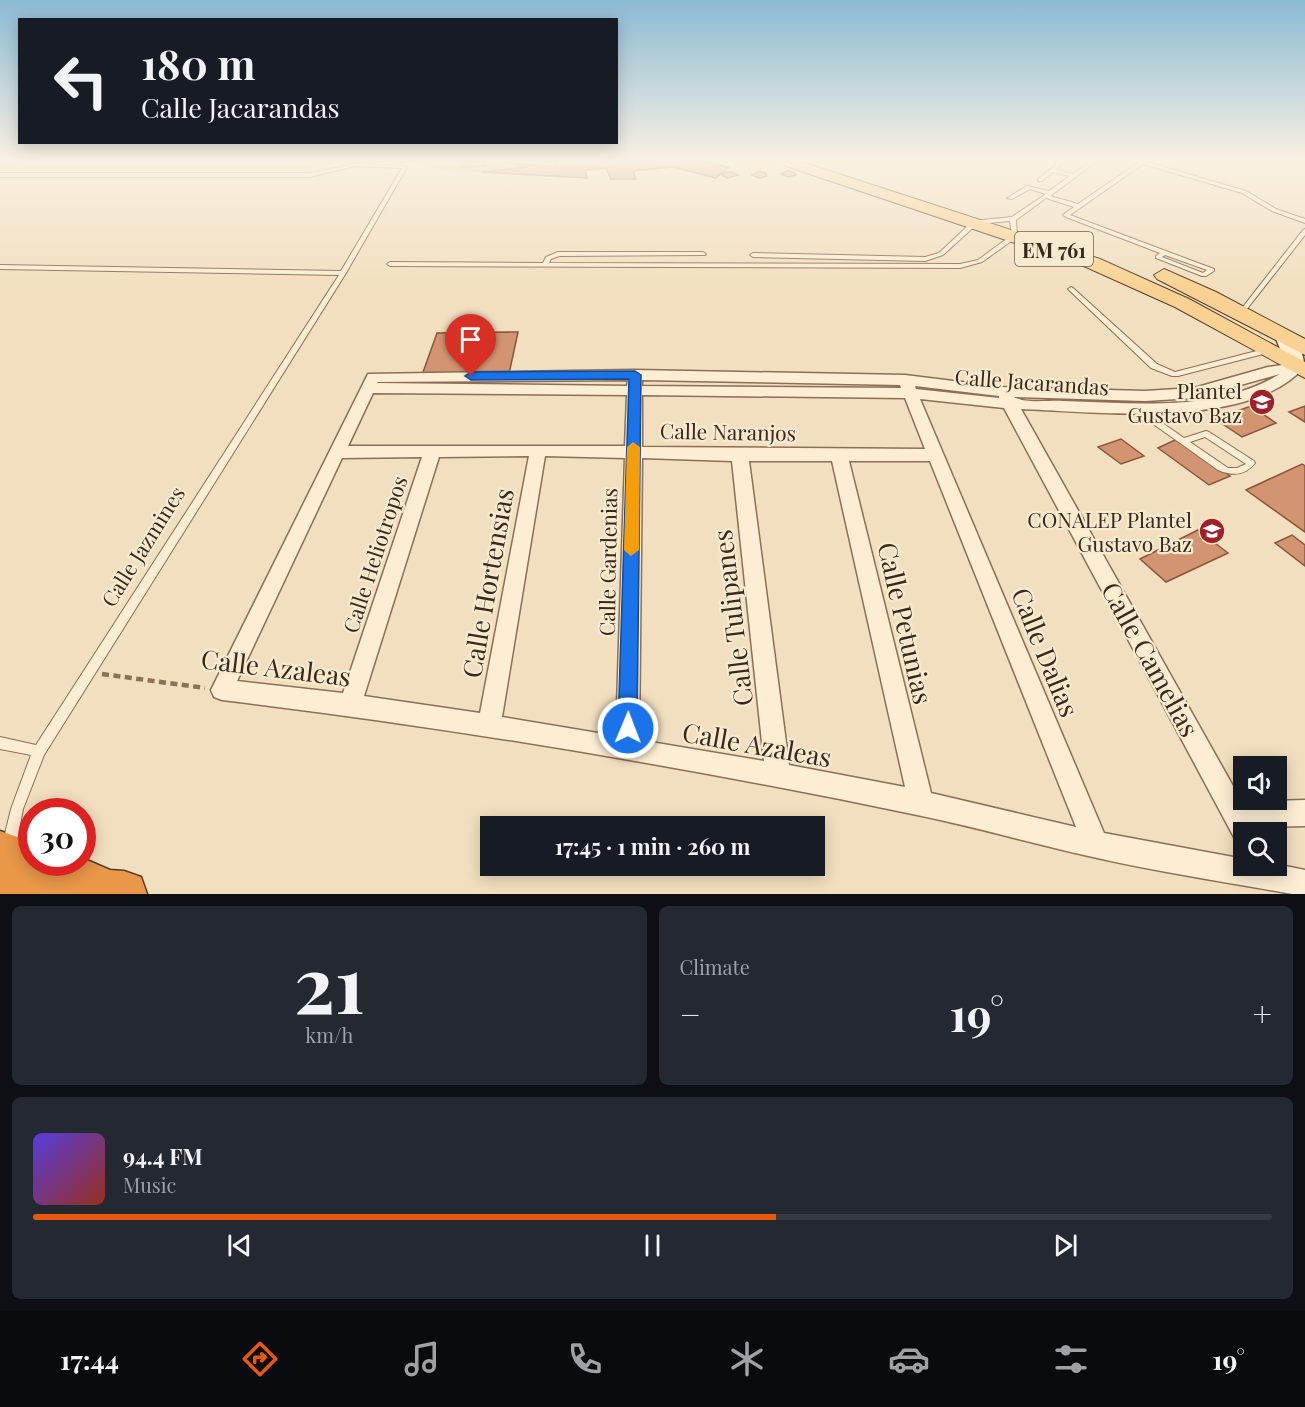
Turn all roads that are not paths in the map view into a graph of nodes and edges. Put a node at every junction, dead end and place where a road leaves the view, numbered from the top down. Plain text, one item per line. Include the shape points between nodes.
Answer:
1 (382, 204) edge
2 (918, 204) edge
3 (946, 204) edge
4 (1038, 204) edge
5 (1071, 204) edge
6 (1080, 204) edge
7 (1264, 204) edge
8 (1077, 206) junction
9 (1305, 220) edge
10 (975, 222) junction
11 (1014, 228) junction
12 (1305, 231) edge
13 (1165, 252) junction
14 (703, 254) dead end
15 (753, 255) dead end
16 (390, 264) dead end
17 (546, 264) junction
18 (0, 267) edge
19 (343, 273) junction
20 (1071, 289) dead end
21 (1241, 313) junction
22 (1284, 336) junction
23 (1305, 348) edge
24 (1269, 350) junction
25 (1302, 368) edge
26 (635, 383) junction
27 (908, 386) junction
28 (1007, 398) junction
29 (1138, 409) junction
30 (1183, 441) junction
31 (538, 450) junction
32 (339, 452) junction
33 (633, 452) junction
34 (432, 453) junction
35 (839, 454) junction
36 (740, 455) junction
37 (936, 455) junction
38 (350, 705) junction
39 (489, 726) junction
40 (0, 743) edge
41 (627, 750) junction
42 (39, 752) junction
43 (778, 775) junction
44 (921, 803) junction
45 (1305, 813) edge
46 (1240, 822) edge
47 (1253, 822) edge
48 (1096, 844) junction
49 (1233, 866) edge
50 (2, 867) edge
51 (1281, 876) edge
52 (1305, 883) edge
53 (121, 894) edge

1 - 19 lane, Calle Jazmines
2 - 10 main road, EM 761
3 - 11 main road, EM 761
4 - 11 lane
5 - 8 lane
6 - 8 lane
7 - 9 lane
8 - 13 lane via 1066,214
10 - 11 main road, EM 761
10 - 15 lane via 941,254 925,259
11 - 17 lane via 980,261 960,266
11 - 21 main road, EM 761 via 1150,269
11 - 24 main road, EM 761 via 1182,303
12 - 21 lane
13 - 13 lane via 1158,257 1204,275 1212,270
14 - 17 lane via 558,254 548,258
16 - 17 lane
18 - 19 lane
19 - 42 lane, Calle Jazmines
20 - 24 lane via 1165,372 1175,374
21 - 22 main road, EM 761
22 - 23 main road, EM 761
22 - 25 main road
24 - 25 main road, EM 761
25 - 28 street, Calle Jacarandas via 1268,372 1194,393
25 - 29 street, Calle Jacarandas via 1240,397 1196,407
26 - 27 street, Calle Jacarandas
26 - 32 street, Calle Jacarandas via 370,382
26 - 33 street, Calle Gardenias
27 - 28 street, Calle Jacarandas
27 - 37 street, Calle Dalias
28 - 29 street, Calle Jacarandas
28 - 46 street, Calle Camelias
29 - 30 lane
30 - 30 lane via 1229,472 1237,473 1251,463 1206,434
31 - 33 street, Calle Naranjos
31 - 34 street, Calle Naranjos
31 - 39 street, Calle Hortensias
32 - 34 street, Calle Naranjos
32 - 38 street, Calle Azaleas via 222,690
33 - 36 street, Calle Naranjos
33 - 41 street, Calle Gardenias
34 - 38 street, Calle Heliotropos
35 - 36 street, Calle Naranjos
35 - 37 street, Calle Naranjos
35 - 44 street, Calle Petunias
36 - 43 street, Calle Tulipanes
37 - 48 street, Calle Dalias
38 - 39 street, Calle Azaleas
39 - 41 street, Calle Azaleas
40 - 42 lane
41 - 43 street, Calle Azaleas
42 - 50 lane, Calle Jazmines via 17,809
43 - 44 street, Calle Azaleas
44 - 48 street, Calle Azaleas
45 - 47 street
48 - 49 street, Calle Azaleas
50 - 53 highway
51 - 52 street, Calle Azaleas

